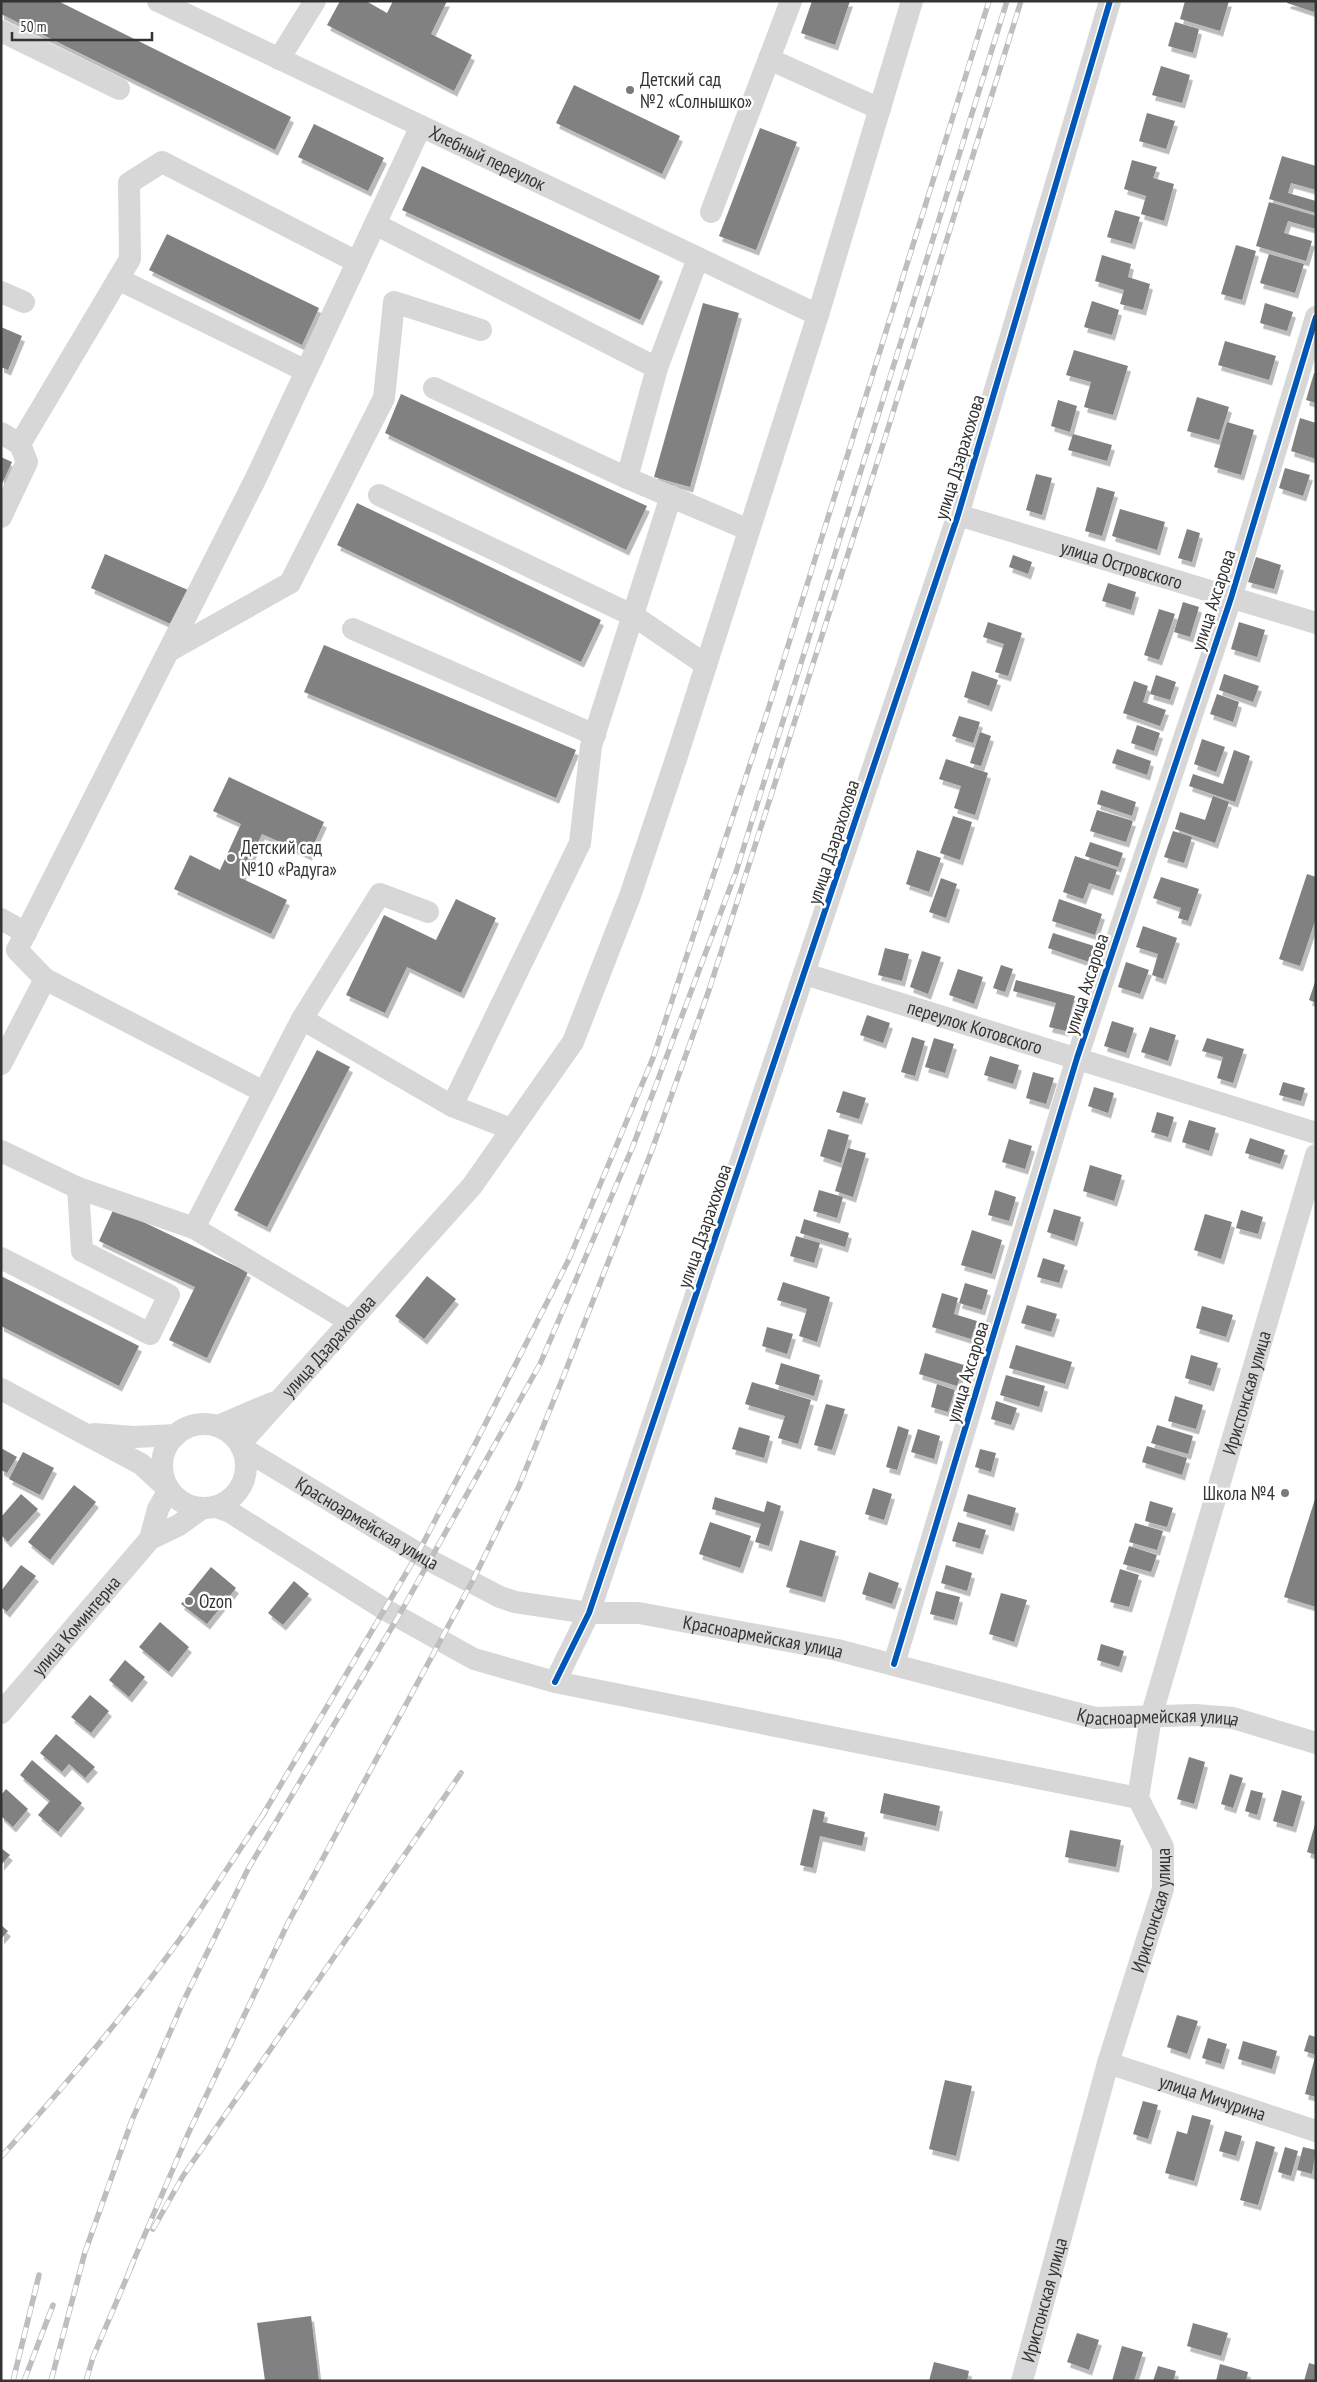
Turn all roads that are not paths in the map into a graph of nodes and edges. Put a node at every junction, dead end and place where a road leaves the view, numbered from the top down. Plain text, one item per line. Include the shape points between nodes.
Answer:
1 (315, 1) edge
2 (791, 1) edge
3 (912, 1) edge
4 (1110, 1) edge
5 (173, 4) edge
6 (1, 31) edge
7 (279, 59) junction
8 (770, 60) junction
9 (119, 89) dead end
10 (880, 110) junction
11 (420, 126) junction
12 (711, 212) dead end
13 (375, 224) junction
14 (698, 258) junction
15 (358, 262) junction
16 (118, 279) junction
17 (1, 292) edge
18 (24, 302) dead end
19 (818, 315) junction
20 (1316, 317) edge
21 (481, 330) dead end
22 (657, 368) junction
23 (306, 371) junction
24 (434, 388) dead end
25 (10, 439) edge
26 (627, 478) junction
27 (379, 495) dead end
28 (671, 496) junction
29 (958, 514) junction
30 (1, 517) edge
31 (750, 530) junction
32 (1231, 598) junction
33 (634, 616) junction
34 (1316, 624) edge
35 (352, 629) dead end
36 (169, 651) junction
37 (706, 665) junction
38 (595, 735) junction
39 (428, 912) dead end
40 (1, 919) edge
41 (26, 934) junction
42 (805, 974) junction
43 (45, 979) junction
44 (302, 1019) junction
45 (1077, 1058) junction
46 (1, 1064) edge
47 (264, 1092) junction
48 (452, 1106) junction
49 (511, 1129) junction
50 (1316, 1133) edge
51 (1, 1151) edge
52 (1316, 1155) edge
53 (78, 1188) junction
54 (194, 1228) junction
55 (1, 1258) edge
56 (349, 1321) junction
57 (1, 1389) edge
58 (277, 1401) junction
59 (218, 1426) junction
60 (85, 1433) junction
61 (176, 1434) junction
62 (241, 1446) junction
63 (168, 1489) junction
64 (209, 1508) junction
65 (150, 1539) junction
66 (589, 1613) junction
67 (894, 1664) junction
68 (555, 1682) junction
69 (1, 1713) edge
70 (1151, 1717) junction
71 (1316, 1743) edge
72 (1138, 1798) junction
73 (1108, 2063) junction
74 (1316, 2131) edge
75 (1022, 2381) edge

1 - 7 street
2 - 8 street
3 - 10 street, улица Дзарахохова
4 - 29 street, улица Дзарахохова
5 - 7 street, Хлебный переулок
6 - 9 street
7 - 11 street, Хлебный переулок
8 - 10 street
8 - 12 street
10 - 19 street, улица Дзарахохова
11 - 13 street
11 - 14 street, Хлебный переулок
13 - 15 street
13 - 22 street
14 - 19 street, Хлебный переулок
14 - 22 street
15 - 16 street via 162,162 129,183 130,259
15 - 23 street
16 - 23 street
16 - 25 street
17 - 18 street
19 - 31 street, улица Дзарахохова
20 - 32 street, улица Ахсарова
21 - 36 street via 394,302 384,398 290,583
22 - 26 street
23 - 36 street
24 - 26 street
25 - 30 street via 26,462
26 - 28 street
27 - 33 street
28 - 31 street
28 - 33 street
29 - 32 street, улица Островского
29 - 42 street, улица Дзарахохова
31 - 37 street, улица Дзарахохова
32 - 34 street, улица Островского
32 - 45 street, улица Ахсарова
33 - 37 street
33 - 38 street
35 - 38 street
36 - 41 street
37 - 49 street, улица Дзарахохова via 630,896 573,1042
38 - 48 street via 580,843
39 - 44 street via 380,894
40 - 41 street
41 - 43 street via 17,950
42 - 45 street, переулок Котовского
42 - 66 street, улица Дзарахохова
43 - 46 street
43 - 47 street
44 - 47 street
44 - 48 street
45 - 50 street, переулок Котовского
45 - 67 street, улица Ахсарова
47 - 54 street
48 - 49 street
49 - 56 street, улица Дзарахохова via 472,1186
51 - 53 street
52 - 70 street, Иристонская улица
53 - 54 street
53 - 55 street via 82,1251 169,1295 150,1334
54 - 56 street
56 - 58 street, улица Дзарахохова
57 - 60 street
58 - 59 street, улица Дзарахохова
58 - 62 street, улица Дзарахохова
59 - 61 street via 196,1425
59 - 62 street, Красноармейская улица via 233,1435
60 - 61 street via 134,1437
60 - 63 street via 141,1464
61 - 63 street via 162,1460 162,1475
62 - 64 street via 246,1467 242,1486 228,1501
62 - 66 street, Красноармейская улица via 429,1560 500,1597 531,1606
63 - 64 street via 183,1503
63 - 65 street, улица Коминтерна via 158,1509
64 - 65 street, улица Коминтерна
64 - 68 street via 230,1512 384,1609 474,1659
65 - 69 street, улица Коминтерна
66 - 67 street, Красноармейская улица via 639,1613 837,1650
66 - 68 street, улица Дзарахохова
67 - 70 street, Красноармейская улица via 1095,1718
68 - 72 street
70 - 71 street, Красноармейская улица via 1195,1715 1233,1718
70 - 72 street, Иристонская улица
72 - 73 street, Иристонская улица via 1163,1847 1163,1889
73 - 74 street, улица Мичурина
73 - 75 street, Иристонская улица

